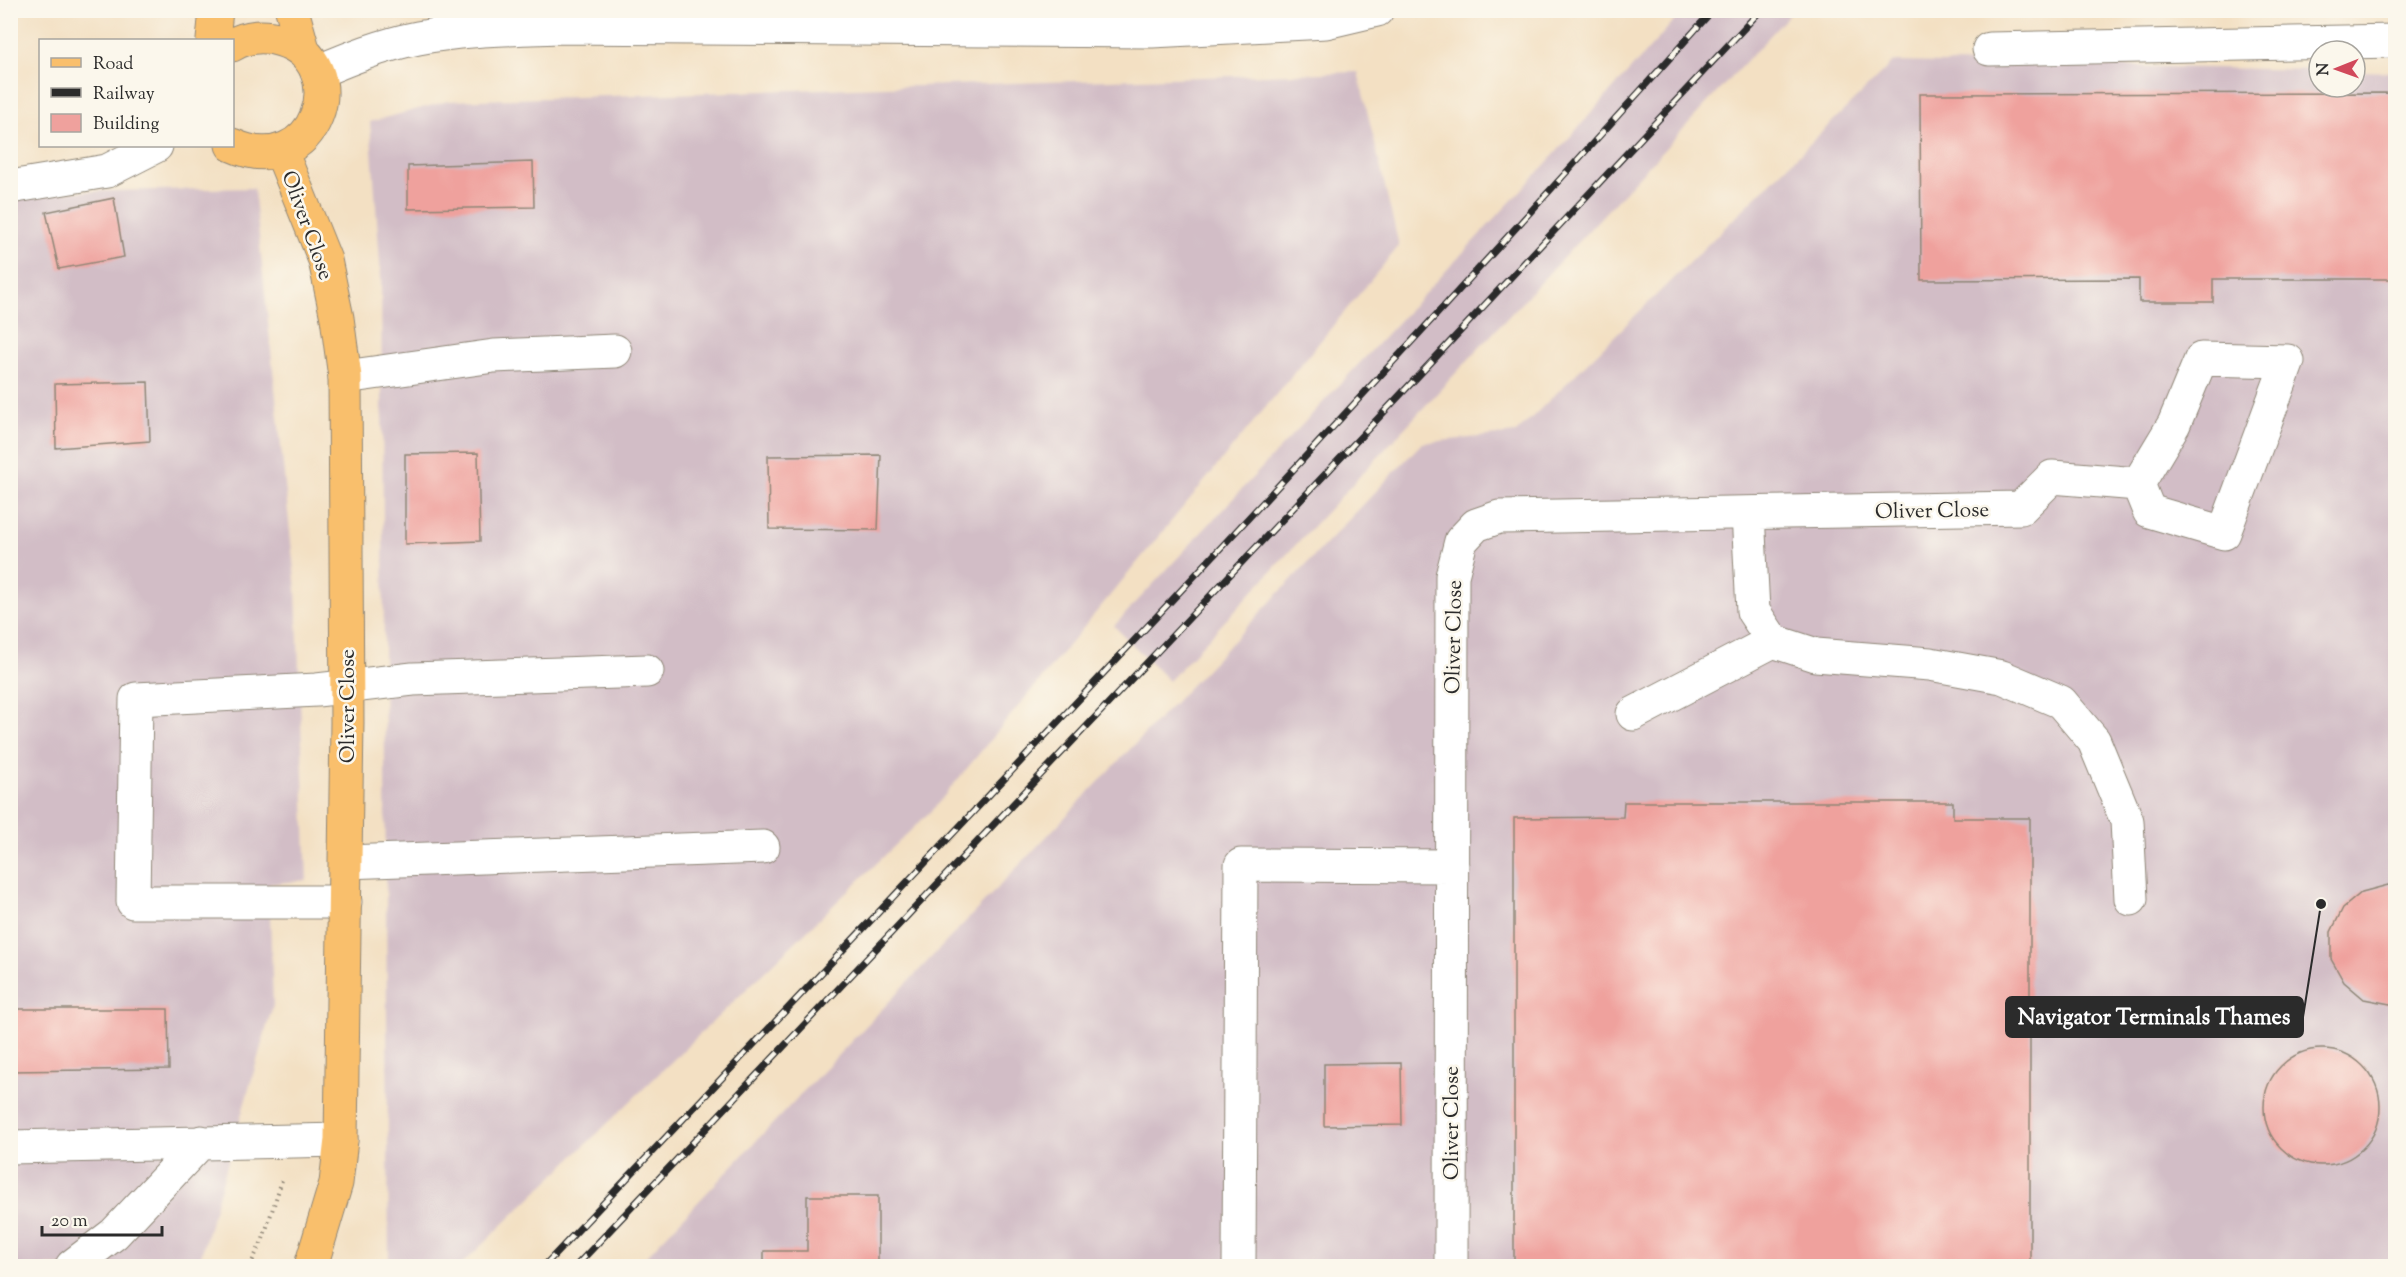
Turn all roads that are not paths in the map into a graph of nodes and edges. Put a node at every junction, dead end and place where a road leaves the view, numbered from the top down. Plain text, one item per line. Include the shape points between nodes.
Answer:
1 (216, 10) edge
2 (292, 10) edge
3 (1377, 10) edge
4 (213, 39) edge
5 (2396, 41) edge
6 (234, 44) edge
7 (1989, 49) dead end
8 (310, 63) junction
9 (234, 146) edge
10 (154, 147) edge
11 (280, 151) junction
12 (10, 187) edge
13 (615, 351) dead end
14 (345, 377) junction
15 (2138, 484) junction
16 (1748, 513) junction
17 (1773, 641) junction
18 (647, 671) dead end
19 (347, 688) junction
20 (1634, 714) dead end
21 (763, 847) dead end
22 (346, 862) junction
23 (1452, 866) junction
24 (2131, 899) dead end
25 (345, 902) junction
26 (340, 1140) junction
27 (201, 1142) junction
28 (10, 1147) edge
29 (72, 1266) edge
30 (310, 1266) edge
31 (1239, 1266) edge
32 (1451, 1266) edge

1 - 4 main road
2 - 8 main road
3 - 8 street via 1326,22 1152,32 557,27 464,31
5 - 7 street
6 - 8 main road via 253,37 271,37 289,42
8 - 11 main road via 322,91 319,110 312,128 298,142
9 - 11 main road via 264,154
10 - 12 street via 107,171
11 - 14 main road, Oliver Close via 325,260
13 - 14 street via 494,356
14 - 19 main road, Oliver Close
15 - 15 street via 2174,424 2201,359 2288,361 2224,533 2149,511
15 - 16 street, Oliver Close via 2052,477 2021,508
16 - 17 street via 1753,611
16 - 23 street, Oliver Close via 1499,517 1476,525 1461,542 1452,576
17 - 20 street
17 - 24 street via 1816,655 1930,664 2002,677 2061,702 2094,741 2127,821
18 - 19 street via 413,679
19 - 22 main road, Oliver Close
19 - 25 street via 136,699 133,902
21 - 22 street
22 - 25 main road, Oliver Close
23 - 31 street via 1241,865
23 - 32 street, Oliver Close
25 - 26 main road, Oliver Close
26 - 27 street
26 - 30 main road, Oliver Close via 336,1183
27 - 28 street
27 - 29 street via 114,1234

